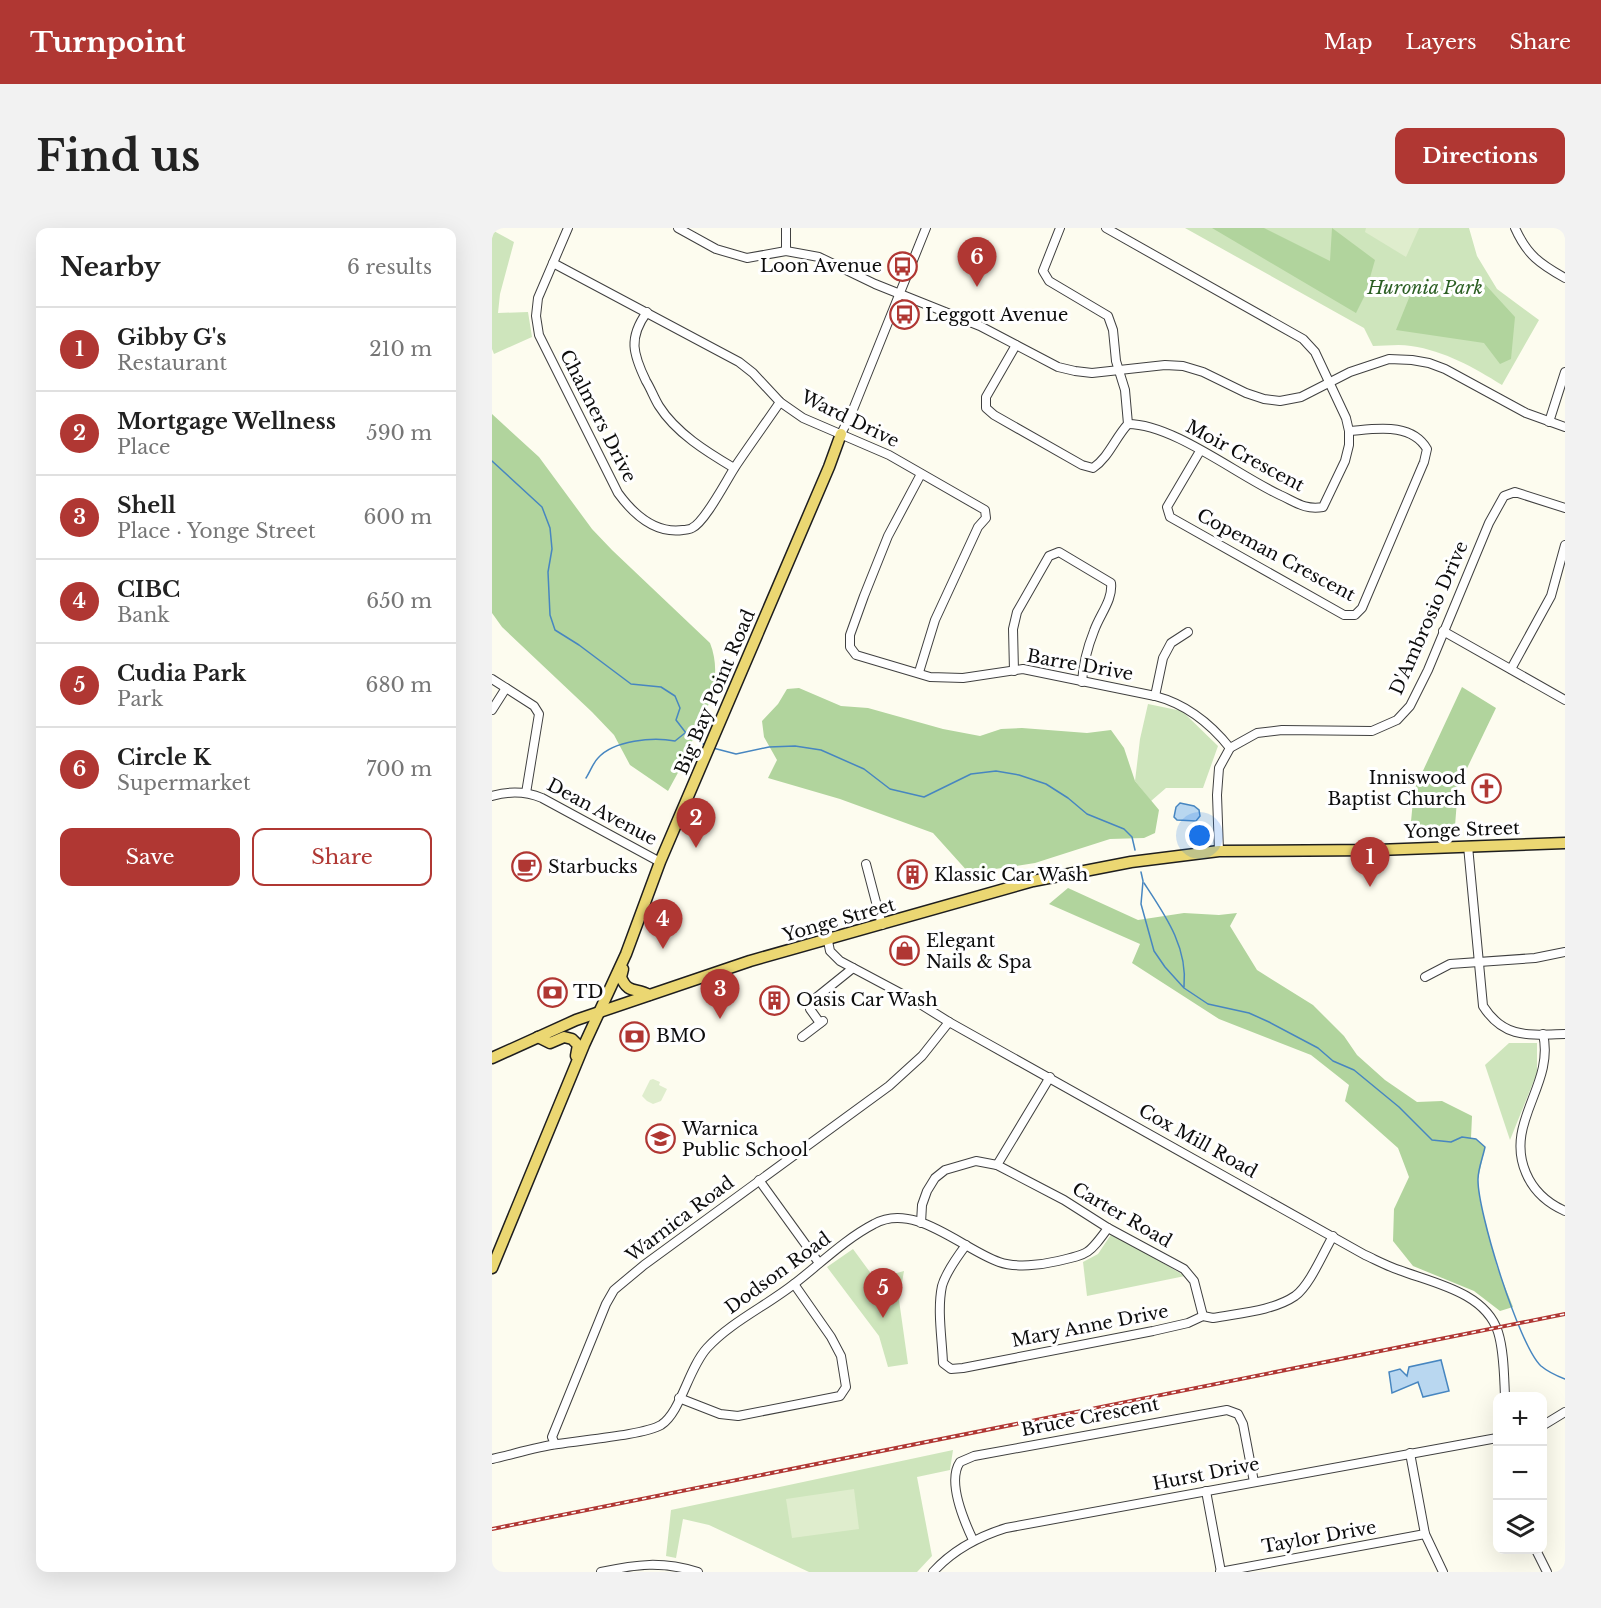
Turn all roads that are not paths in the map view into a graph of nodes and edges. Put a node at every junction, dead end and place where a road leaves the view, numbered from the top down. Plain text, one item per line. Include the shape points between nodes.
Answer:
1 (568, 228) edge
2 (678, 228) edge
3 (786, 228) edge
4 (926, 228) edge
5 (1060, 228) edge
6 (1106, 228) edge
7 (1515, 228) edge
8 (786, 251) junction
9 (553, 263) junction
10 (1565, 278) edge
11 (900, 293) junction
12 (647, 312) junction
13 (1016, 345) junction
14 (1119, 369) junction
15 (1565, 372) edge
16 (1329, 384) junction
17 (780, 402) junction
18 (1549, 422) junction
19 (1128, 424) junction
20 (1565, 427) edge
21 (1349, 431) junction
22 (841, 434) junction
23 (1200, 451) junction
24 (734, 468) junction
25 (921, 474) junction
26 (1565, 508) edge
27 (1565, 545) edge
28 (1443, 631) junction
29 (1188, 632) dead end
30 (1511, 669) junction
31 (1014, 671) junction
32 (919, 672) junction
33 (492, 679) edge
34 (1083, 682) junction
35 (506, 688) junction
36 (1155, 696) junction
37 (1565, 700) edge
38 (492, 710) edge
39 (1230, 748) junction
40 (526, 793) junction
41 (492, 796) edge
42 (1565, 843) edge
43 (1468, 846) junction
44 (1219, 851) junction
45 (660, 862) junction
46 (866, 864) dead end
47 (882, 925) junction
48 (828, 940) junction
49 (1565, 952) edge
50 (626, 954) junction
51 (1478, 963) junction
52 (853, 968) junction
53 (1425, 977) dead end
54 (649, 995) junction
55 (599, 1012) junction
56 (949, 1022) junction
57 (1542, 1034) junction
58 (1565, 1034) edge
59 (538, 1037) junction
60 (802, 1037) dead end
61 (492, 1058) edge
62 (575, 1068) junction
63 (1050, 1077) junction
64 (998, 1165) junction
65 (759, 1180) junction
66 (1565, 1211) edge
67 (921, 1222) junction
68 (1108, 1228) junction
69 (1333, 1236) junction
70 (966, 1245) junction
71 (819, 1263) junction
72 (492, 1268) edge
73 (794, 1284) junction
74 (1203, 1316) junction
75 (1505, 1392) edge
76 (679, 1398) junction
77 (1563, 1414) edge
78 (1547, 1423) edge
79 (1493, 1439) edge
80 (555, 1444) junction
81 (1410, 1453) junction
82 (492, 1459) edge
83 (1254, 1482) junction
84 (1206, 1491) junction
85 (1425, 1534) junction
86 (973, 1540) junction
87 (1538, 1554) edge
88 (601, 1572) edge
89 (698, 1572) edge
90 (933, 1572) edge
91 (1220, 1572) edge
92 (1443, 1572) edge
93 (1546, 1572) edge

1 - 9 street, Chalmers Drive
2 - 8 street via 716,249 747,258
3 - 8 street
4 - 11 street, Big Bay Point Road
5 - 14 street via 1043,271 1049,281 1108,316
6 - 16 street, Moir Crescent via 1303,339 1314,352
7 - 10 street via 1532,257
8 - 11 street via 819,257
9 - 12 street, Ward Drive
9 - 24 street, Chalmers Drive via 538,298 539,335 628,507 662,530 692,529
11 - 13 street
11 - 22 street, Big Bay Point Road
12 - 17 street, Ward Drive via 739,362
12 - 24 street via 639,323 633,347 636,361 660,407 684,434
13 - 14 street via 1058,367 1075,371
13 - 19 street via 986,398 986,408 994,415 1093,468 1103,461
14 - 16 street via 1183,366 1246,393 1280,401 1301,397
14 - 19 street
15 - 18 street
16 - 18 street via 1389,359 1412,360 1445,369
16 - 21 street, Moir Crescent
17 - 22 street, Ward Drive via 803,418
17 - 24 street, Chalmers Drive
18 - 20 street
19 - 23 street, Moir Crescent via 1168,433
21 - 23 street, Moir Crescent via 1345,461 1331,494 1323,507 1310,509
21 - 23 street, Copeman Crescent via 1392,428 1421,439 1427,449 1362,608 1355,615 1344,615 1170,517 1167,507
22 - 25 street, Ward Drive
22 - 45 main road, Big Bay Point Road
25 - 32 street, Ward Drive via 978,505 985,510 986,518 978,527 935,620
25 - 32 street, Barre Drive via 888,536 850,635 850,647 856,655
26 - 28 street, D'Ambrosio Drive via 1515,492 1504,496
27 - 30 street via 1551,596
28 - 30 street
28 - 39 street, D'Ambrosio Drive via 1410,706 1397,720 1372,731 1257,733
29 - 36 street via 1171,643 1163,658
30 - 37 street
31 - 32 street, Barre Drive via 963,678 930,677
31 - 34 street, Barre Drive via 1023,669
31 - 34 street via 1013,629 1017,612 1049,556 1059,552 1111,583 1112,593 1094,631
33 - 35 street
34 - 36 street, Barre Drive
35 - 38 street
35 - 40 street via 534,705 539,714
36 - 39 street, Barre Drive via 1174,701 1194,713
39 - 44 street via 1219,768
40 - 41 street, Dean Avenue
40 - 45 street, Dean Avenue via 549,801
42 - 43 main road, Yonge Street
43 - 44 main road, Yonge Street
43 - 51 street
44 - 47 main road, Yonge Street via 1131,862 1033,881
45 - 50 main road, Big Bay Point Road
46 - 47 street
47 - 48 main road, Yonge Street
48 - 52 street, Cox Mill Road via 830,951
48 - 54 main road, Yonge Street
49 - 51 street
50 - 54 main road via 621,980 633,991
50 - 55 main road, Big Bay Point Road
51 - 53 street via 1449,964
51 - 57 street via 1483,1006 1491,1019 1520,1034
52 - 56 street, Cox Mill Road
52 - 60 street via 812,1001 810,1009 821,1022
54 - 55 main road, Yonge Street
55 - 59 main road, Yonge Street
55 - 62 main road, Big Bay Point Road
56 - 63 street, Cox Mill Road
56 - 65 street, Warnica Road via 922,1056 889,1086
57 - 58 street
57 - 66 street via 1545,1061 1522,1126 1521,1162 1539,1195
59 - 61 main road, Yonge Street
59 - 62 main road via 550,1043 564,1037 574,1040 578,1048
62 - 72 main road, Big Bay Point Road
63 - 64 street
63 - 69 street, Cox Mill Road
64 - 67 street via 976,1161 945,1170 927,1191
64 - 68 street, Carter Road
65 - 71 street
65 - 80 street, Warnica Road via 614,1290 552,1437
67 - 70 street, Dodson Road
67 - 71 street, Dodson Road via 892,1218 875,1223
68 - 70 street, Dodson Road via 1093,1250 1051,1262 1000,1262
68 - 74 street, Carter Road via 1184,1269 1194,1281
69 - 74 street, Mary Anne Drive via 1296,1295 1279,1304 1213,1318
69 - 75 street, Cox Mill Road via 1395,1269 1473,1300 1498,1331
70 - 74 street, Mary Anne Drive via 956,1257 940,1299 943,1363 951,1369 1153,1331
71 - 73 street, Dodson Road
73 - 76 street, Dodson Road via 706,1349
73 - 76 street via 841,1356 846,1388 840,1396 738,1416 720,1414
76 - 80 street, Dodson Road via 671,1416 659,1426
77 - 78 street
79 - 81 street, Hurst Drive
80 - 82 street, Dodson Road
81 - 83 street, Hurst Drive
81 - 85 street
83 - 84 street, Hurst Drive
83 - 86 street, Bruce Crescent via 1242,1421 1234,1412 1223,1409 968,1457 960,1462 955,1476 962,1514
84 - 86 street, Hurst Drive via 1006,1528
84 - 91 street
85 - 91 street, Taylor Drive
85 - 92 street
86 - 90 street, Hurst Drive
87 - 93 street
88 - 89 street via 651,1564

